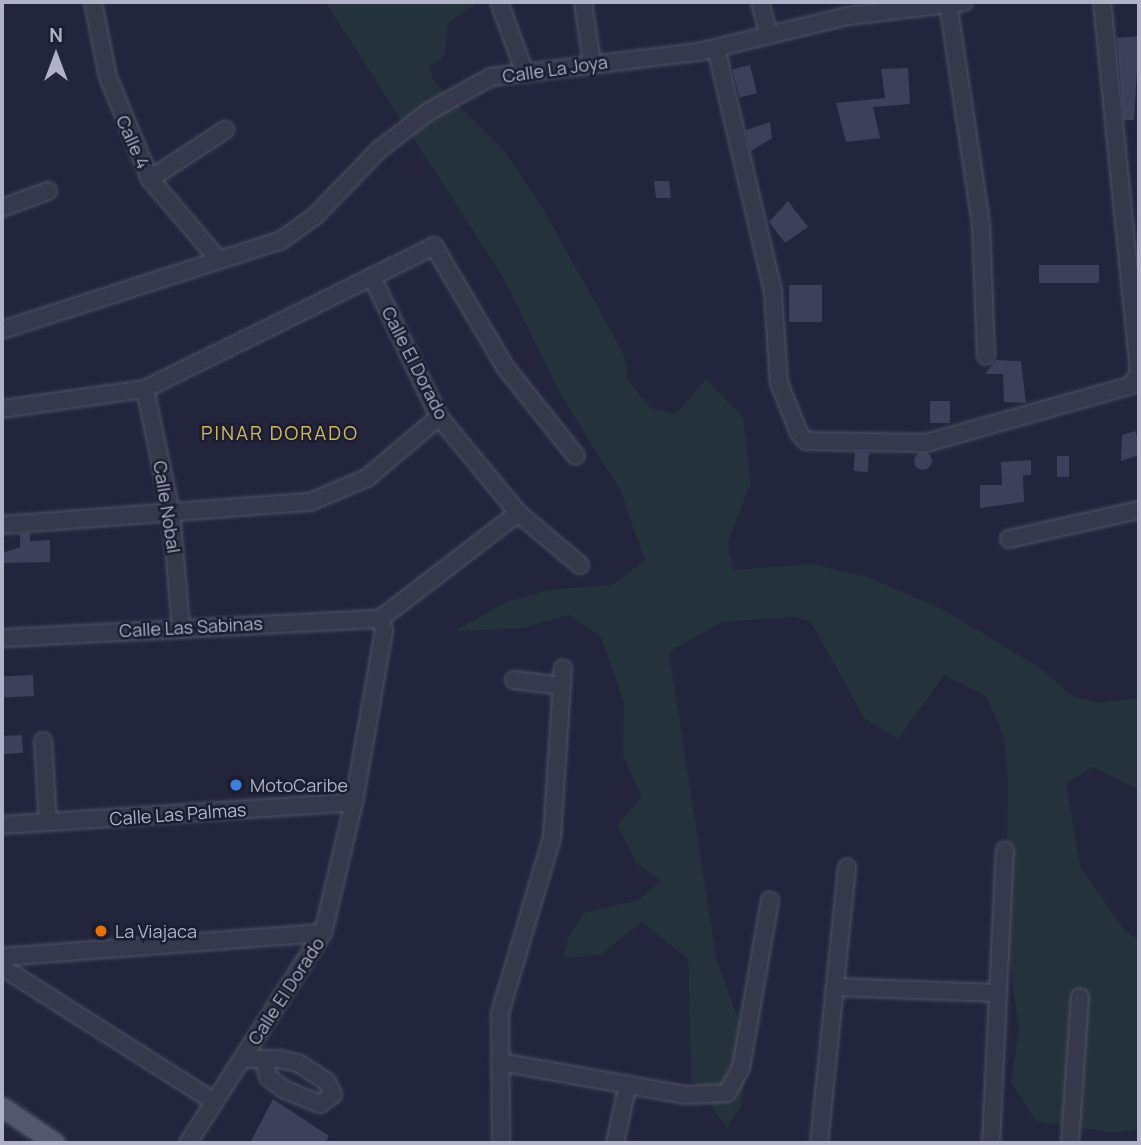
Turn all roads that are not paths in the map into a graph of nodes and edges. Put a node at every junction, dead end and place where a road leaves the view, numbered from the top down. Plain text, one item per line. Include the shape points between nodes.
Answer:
1 (93, 2) edge
2 (499, 2) edge
3 (583, 2) edge
4 (760, 2) edge
5 (1102, 2) edge
6 (956, 3) edge
7 (769, 35) junction
8 (716, 48) junction
9 (593, 63) junction
10 (525, 73) junction
11 (226, 130) dead end
12 (150, 179) junction
13 (48, 191) dead end
14 (2, 208) edge
15 (219, 260) junction
16 (372, 277) junction
17 (2, 330) edge
18 (986, 356) dead end
19 (145, 389) junction
20 (2, 409) edge
21 (439, 416) junction
22 (576, 456) dead end
23 (1139, 510) edge
24 (171, 512) junction
25 (518, 513) junction
26 (2, 525) edge
27 (1009, 540) dead end
28 (580, 565) dead end
29 (380, 619) junction
30 (181, 627) junction
31 (2, 638) edge
32 (563, 668) dead end
33 (514, 680) dead end
34 (562, 686) junction
35 (43, 741) dead end
36 (354, 803) junction
37 (48, 822) junction
38 (2, 825) edge
39 (1005, 850) dead end
40 (847, 867) dead end
41 (770, 900) dead end
42 (323, 933) junction
43 (2, 957) edge
44 (2, 967) edge
45 (835, 987) junction
46 (997, 993) junction
47 (1080, 998) dead end
48 (242, 1059) junction
49 (264, 1059) dead end
50 (500, 1062) junction
51 (628, 1084) junction
52 (215, 1102) junction
53 (2, 1107) edge
54 (55, 1143) edge
55 (188, 1143) edge
56 (501, 1143) edge
57 (615, 1143) edge
58 (819, 1143) edge
59 (991, 1143) edge
60 (1070, 1143) edge

1 - 12 street, Calle 4 via 116,101
2 - 10 street
3 - 9 street
4 - 7 street
5 - 8 street via 1139,371 1132,385 926,443 806,440 799,433 779,383 773,291
6 - 7 street, Calle La Joya via 848,16
6 - 18 street via 981,225
7 - 8 street, Calle La Joya
8 - 9 street, Calle La Joya
9 - 10 street, Calle La Joya
10 - 15 street, Calle La Joya via 491,77 428,112 280,241
11 - 12 street
12 - 15 street, Calle 4
13 - 14 street
15 - 17 street, Calle La Joya
16 - 19 street
16 - 21 street, Calle El Dorado
16 - 22 street via 429,246 440,250 506,368
19 - 20 street
19 - 24 street, Calle Nobal
21 - 24 street via 338,495
21 - 25 street, Calle El Dorado
23 - 27 street
24 - 26 street
24 - 30 street, Calle Nobal
25 - 28 street, Calle El Dorado
25 - 29 street
29 - 30 street, Calle Las Sabinas
29 - 36 street, Calle El Dorado via 384,630
30 - 31 street, Calle Las Sabinas
32 - 34 street
33 - 34 street
34 - 50 street via 552,837 500,1013
35 - 37 street
36 - 37 street, Calle Las Palmas
36 - 42 street, Calle El Dorado
37 - 38 street, Calle Las Palmas
39 - 46 street
40 - 45 street
41 - 51 street via 735,1085 727,1093 701,1096
42 - 43 street
42 - 48 street, Calle El Dorado
44 - 52 street
45 - 46 street
45 - 58 street
46 - 59 street
47 - 60 street
48 - 49 street
48 - 52 street, Calle El Dorado
50 - 51 street
50 - 56 street
51 - 57 street
52 - 55 street, Calle El Dorado
53 - 54 main road

